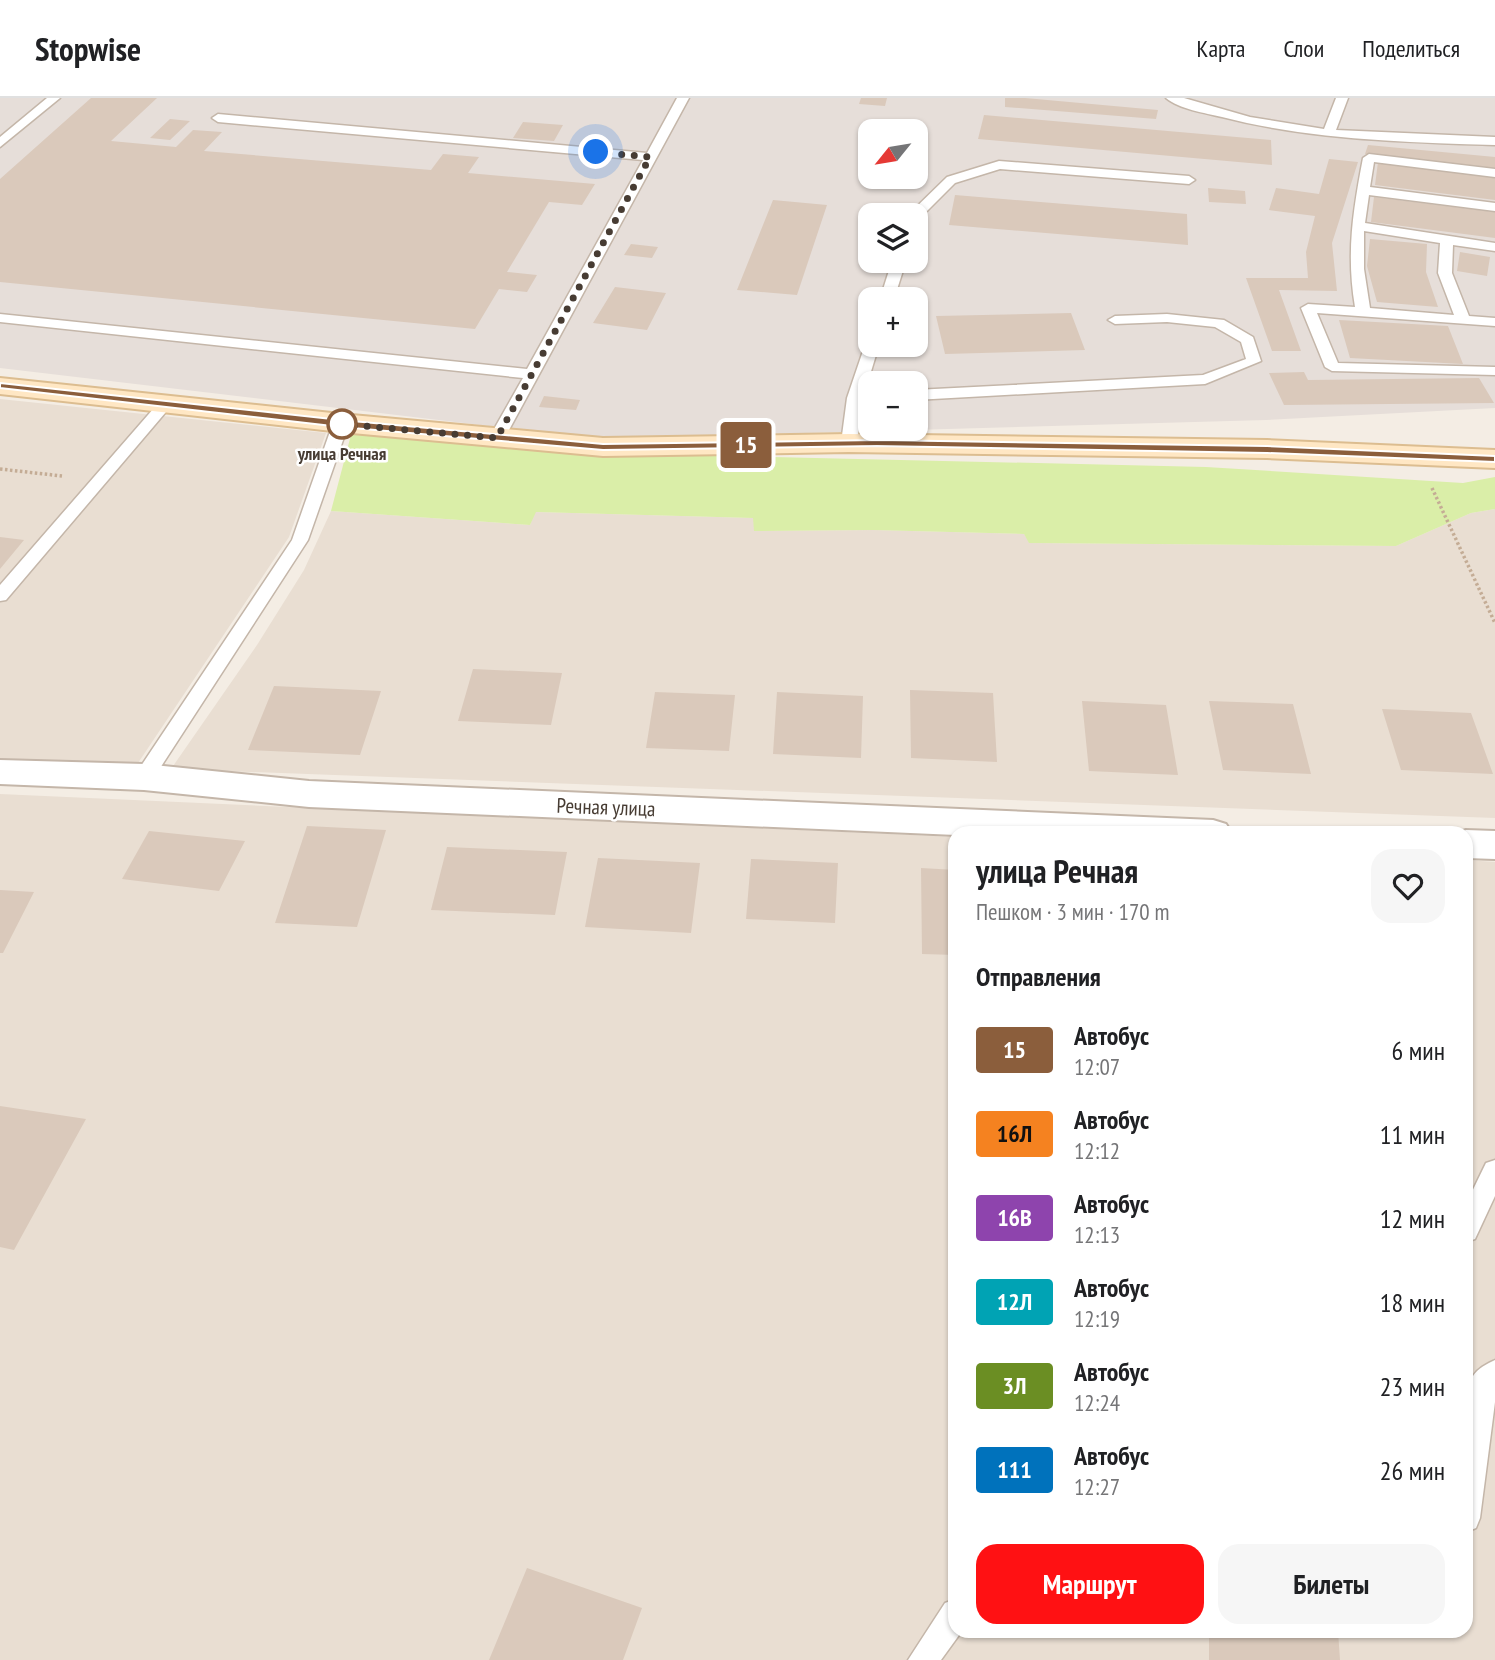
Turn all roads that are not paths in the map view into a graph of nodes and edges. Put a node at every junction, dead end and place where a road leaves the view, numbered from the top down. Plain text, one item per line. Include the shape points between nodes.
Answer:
1 (54, 98) edge
2 (683, 98) edge
3 (1172, 98) edge
4 (1342, 98) edge
5 (218, 118) dead end
6 (1329, 132) junction
7 (1495, 141) edge
8 (0, 143) edge
9 (650, 157) junction
10 (1495, 173) edge
11 (1189, 180) dead end
12 (1363, 190) junction
13 (927, 203) edge
14 (1495, 207) edge
15 (1356, 226) junction
16 (1447, 239) junction
17 (1495, 247) edge
18 (1363, 310) junction
19 (0, 318) edge
20 (1463, 319) junction
21 (1115, 320) dead end
22 (1495, 322) edge
23 (1495, 371) edge
24 (532, 374) junction
25 (0, 386) edge
26 (928, 394) edge
27 (166, 403) junction
28 (858, 412) edge
29 (341, 424) junction
30 (497, 438) junction
31 (849, 443) junction
32 (1495, 459) edge
33 (0, 596) edge
34 (0, 772) edge
35 (144, 776) junction
36 (1051, 826) edge
37 (1473, 844) edge
38 (1495, 845) edge
39 (1495, 1170) edge
40 (1473, 1216) edge
41 (1495, 1373) edge
42 (1473, 1465) edge
43 (948, 1625) edge
44 (923, 1660) edge

1 - 8 lane
2 - 9 lane
3 - 6 lane via 1215,115
4 - 6 lane
5 - 9 lane
6 - 7 lane
9 - 24 lane
10 - 12 lane via 1369,158
11 - 13 lane via 999,165 951,180
12 - 14 lane
12 - 15 lane
15 - 16 lane
15 - 18 lane via 1354,269
16 - 17 lane
16 - 20 lane via 1445,273
18 - 20 lane
18 - 23 lane via 1308,308 1332,367
19 - 24 lane
20 - 22 lane
21 - 26 lane via 1219,323 1248,340 1254,361 1205,379
24 - 30 lane
25 - 27 street
27 - 29 street
27 - 33 lane
28 - 31 lane
29 - 30 street
29 - 35 lane via 300,540
30 - 31 street via 603,447
31 - 32 street via 1267,449
34 - 35 street, Речная улица
35 - 36 street, Речная улица via 309,794
37 - 38 street
39 - 40 lane
41 - 42 lane via 1484,1382
43 - 44 lane

